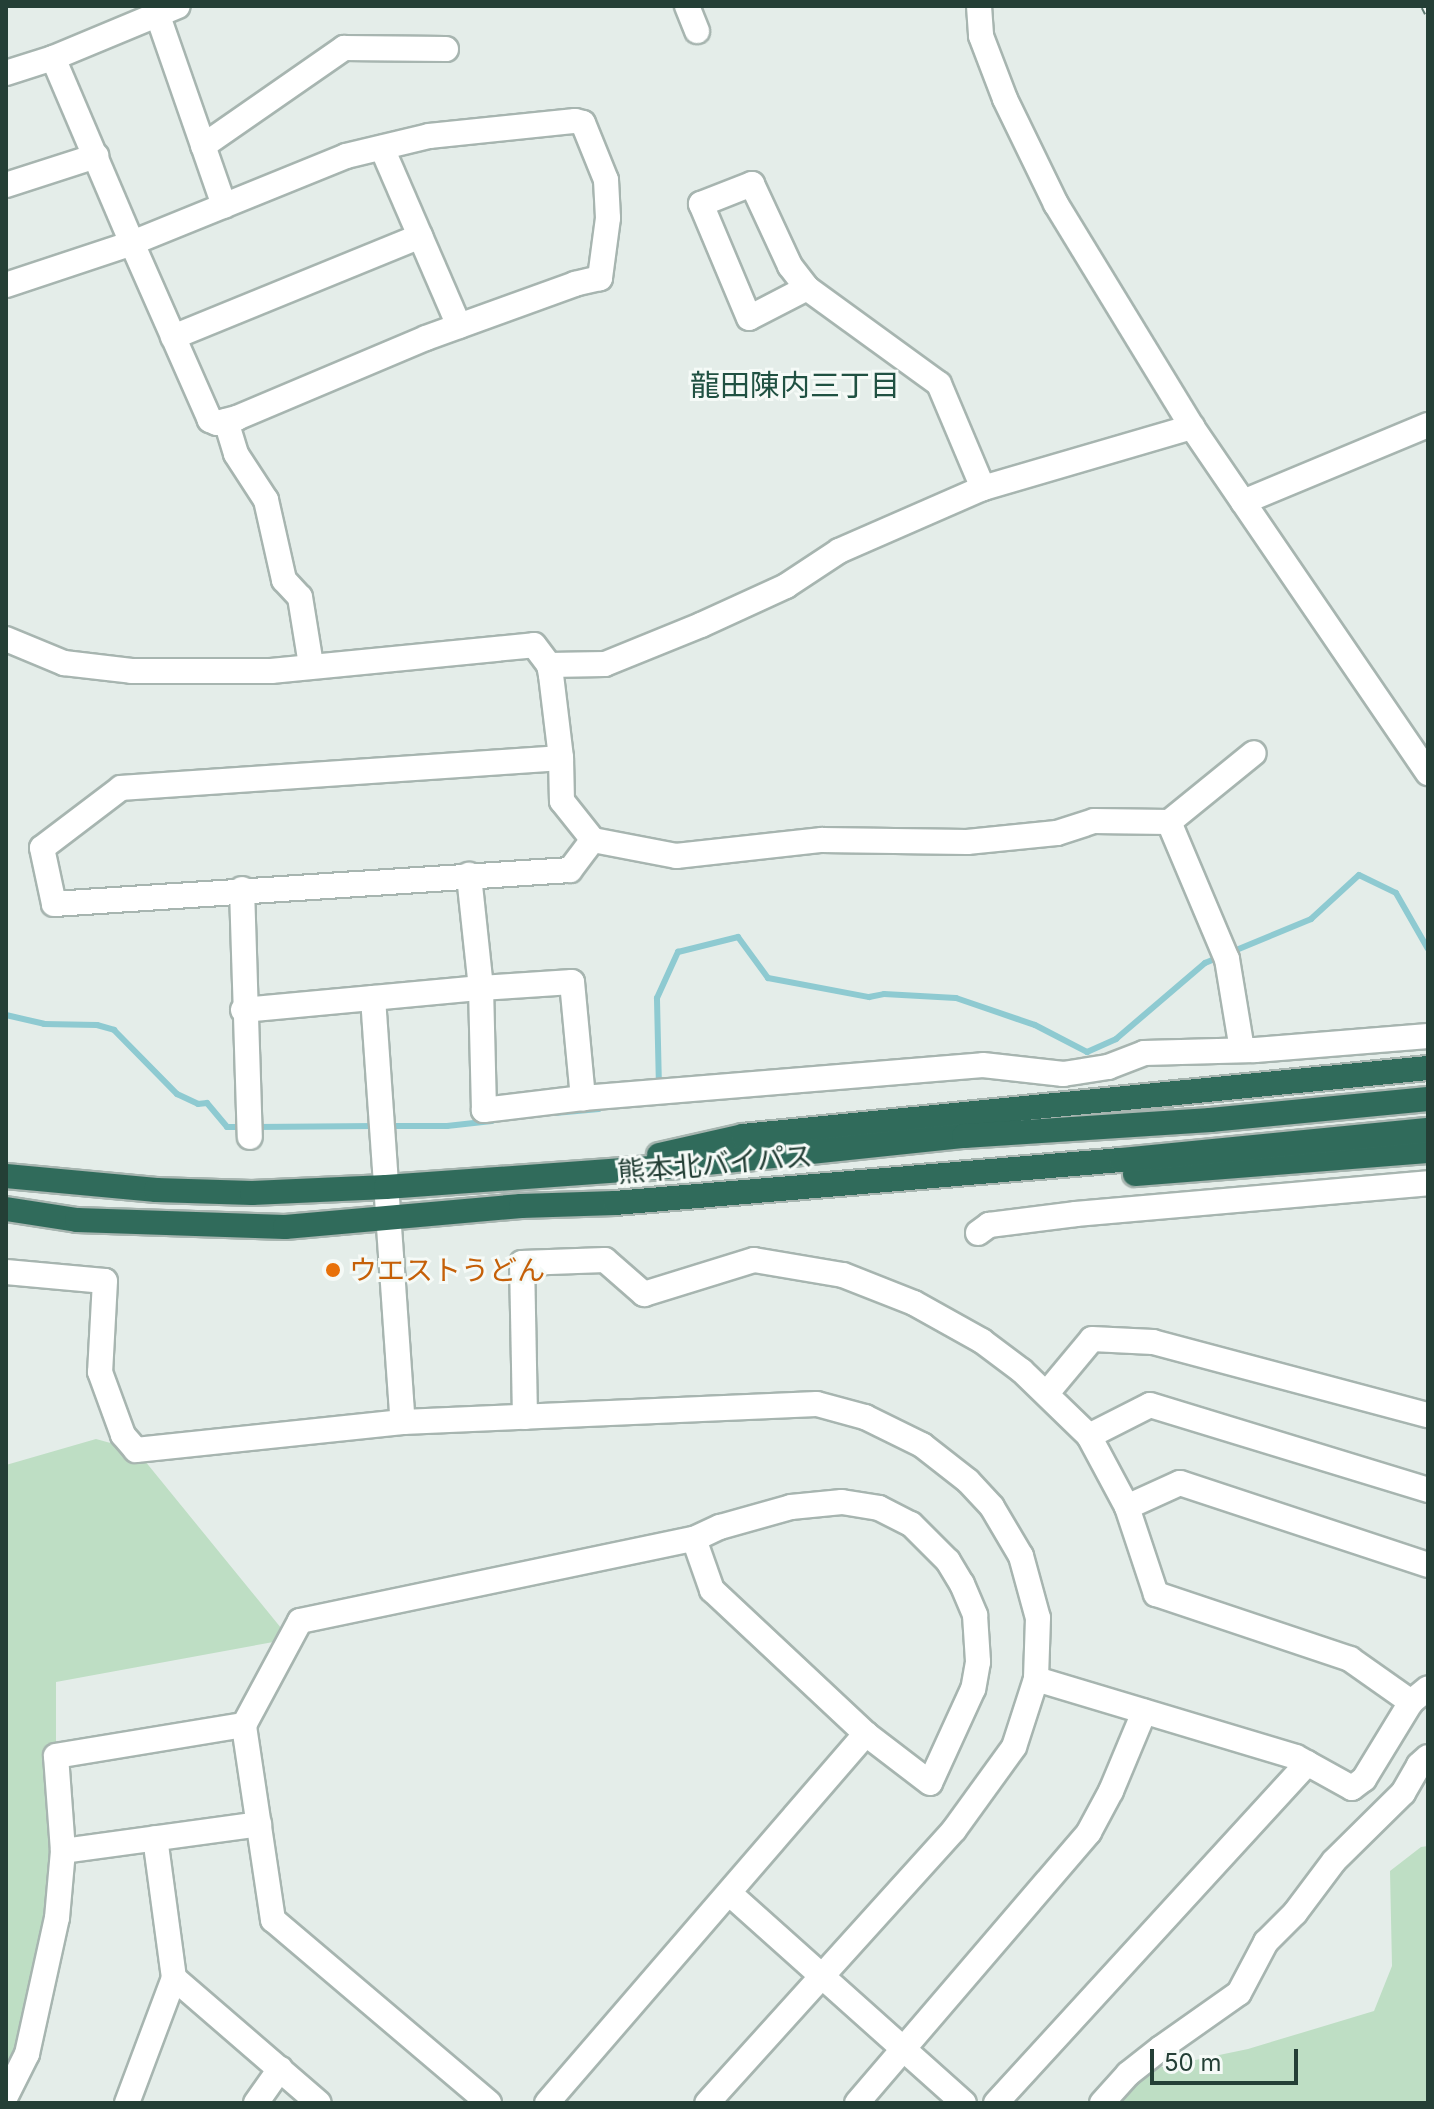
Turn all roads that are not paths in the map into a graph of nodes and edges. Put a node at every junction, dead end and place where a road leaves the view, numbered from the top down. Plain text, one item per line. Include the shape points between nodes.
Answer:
1 (687, 6) edge
2 (979, 6) edge
3 (168, 11) edge
4 (697, 31) dead end
5 (446, 49) dead end
6 (53, 58) junction
7 (6, 73) edge
8 (203, 146) junction
9 (382, 148) junction
10 (96, 156) junction
11 (6, 185) edge
12 (224, 206) junction
13 (420, 236) junction
14 (132, 243) junction
15 (6, 285) edge
16 (807, 288) junction
17 (459, 326) junction
18 (173, 337) junction
19 (226, 421) junction
20 (1428, 425) edge
21 (1192, 427) junction
22 (983, 488) junction
23 (1243, 502) junction
24 (6, 639) edge
25 (311, 665) junction
26 (549, 665) junction
27 (1254, 753) dead end
28 (561, 758) junction
29 (1428, 773) edge
30 (1169, 822) junction
31 (593, 840) junction
32 (469, 875) junction
33 (242, 889) junction
34 (481, 988) junction
35 (373, 998) junction
36 (243, 1010) junction
37 (1428, 1036) edge
38 (1242, 1050) junction
39 (1428, 1068) edge
40 (583, 1098) junction
41 (1428, 1099) edge
42 (1428, 1130) edge
43 (250, 1137) dead end
44 (1428, 1151) edge
45 (587, 1172) junction
46 (959, 1174) junction
47 (6, 1176) edge
48 (1428, 1183) edge
49 (386, 1187) junction
50 (6, 1209) edge
51 (388, 1218) junction
52 (978, 1233) dead end
53 (6, 1272) edge
54 (1047, 1393) junction
55 (1428, 1415) edge
56 (525, 1417) junction
57 (403, 1422) junction
58 (1089, 1436) junction
59 (1428, 1490) edge
60 (1127, 1507) junction
61 (694, 1539) junction
62 (1428, 1565) edge
63 (1036, 1679) junction
64 (1420, 1695) edge
65 (1144, 1712) junction
66 (244, 1725) junction
67 (866, 1734) junction
68 (1428, 1757) edge
69 (1308, 1763) junction
70 (259, 1824) junction
71 (155, 1838) junction
72 (63, 1851) junction
73 (729, 1893) junction
74 (824, 1977) junction
75 (174, 1978) junction
76 (903, 2049) junction
77 (280, 2069) junction
78 (6, 2096) edge
79 (127, 2103) edge
80 (256, 2103) edge
81 (319, 2103) edge
82 (489, 2103) edge
83 (547, 2103) edge
84 (707, 2103) edge
85 (857, 2103) edge
86 (964, 2103) edge
87 (996, 2103) edge
88 (1102, 2103) edge

1 - 4 street
2 - 21 street via 981,36 1005,99 1056,204
3 - 6 street
3 - 8 street
5 - 8 street via 344,48
6 - 7 street
6 - 10 street
8 - 12 street
9 - 12 street via 346,156
9 - 13 street
9 - 17 street via 513,125 583,123 606,180 608,218 600,278
10 - 11 street
10 - 14 street
12 - 14 street
13 - 17 street
13 - 18 street
14 - 15 street
14 - 18 street
16 - 16 street via 790,266 752,184 701,204 749,318
16 - 22 street via 939,384
17 - 19 street
18 - 19 street via 210,420
19 - 25 street via 236,454 266,500 284,580 300,597
20 - 23 street
21 - 22 street
21 - 23 street
22 - 26 street via 839,551 786,586 701,625 605,664
23 - 29 street
24 - 25 street via 64,663 132,671 271,671
25 - 26 street via 513,644 534,645
26 - 28 street
27 - 30 street
28 - 31 street via 562,801
28 - 33 street via 121,788 42,848 54,904
30 - 31 street via 1094,821 1057,833 967,842 822,840 676,856
30 - 38 street via 1227,959
31 - 32 street via 570,870
32 - 33 street
32 - 34 street
33 - 36 street
34 - 35 street
34 - 40 street via 572,982
34 - 40 street via 484,1110
35 - 36 street
35 - 49 street
36 - 43 street
37 - 38 street
38 - 40 street via 1144,1053 1108,1067 1063,1074 983,1065
39 - 45 highway via 743,1136
41 - 45 highway, 熊本北バイパス
42 - 46 highway, 熊本北バイパス
44 - 46 highway via 1047,1180
45 - 49 highway, 熊本北バイパス
46 - 51 highway, 熊本北バイパス
47 - 49 highway, 熊本北バイパス via 252,1193
48 - 52 street via 1076,1214 989,1225
49 - 51 street
50 - 51 highway, 熊本北バイパス via 77,1220 210,1226 285,1227
51 - 57 street
53 - 57 street via 105,1281 100,1372 123,1435 136,1450
54 - 55 street via 1092,1339 1153,1342
54 - 56 street via 963,1329 843,1275 754,1260 644,1294 605,1260 522,1263
54 - 58 street
56 - 57 street
56 - 63 street via 817,1404 897,1431 968,1481 1007,1529 1021,1556 1038,1618
58 - 59 street via 1150,1405
58 - 60 street
60 - 62 street via 1180,1483
60 - 64 street via 1156,1594 1350,1659
61 - 66 street via 300,1621
61 - 67 street via 712,1590
61 - 67 street via 791,1507 842,1502 897,1516 939,1552 962,1584 975,1615 978,1662 966,1711 930,1783
63 - 65 street
63 - 74 street via 1014,1747 978,1800
64 - 69 street via 1364,1779 1352,1788
65 - 69 street
65 - 76 street via 1089,1832
66 - 70 street
66 - 72 street via 56,1756
67 - 73 street
68 - 88 street via 1403,1793 1334,1861 1266,1942 1239,1993 1128,2074
69 - 87 street
70 - 71 street
70 - 82 street via 273,1920
71 - 72 street
71 - 75 street
72 - 78 street via 43,1991 27,2054
73 - 74 street
73 - 83 street
74 - 76 street
74 - 84 street
75 - 77 street
75 - 79 street
76 - 85 street
76 - 86 street
77 - 80 street
77 - 81 street

